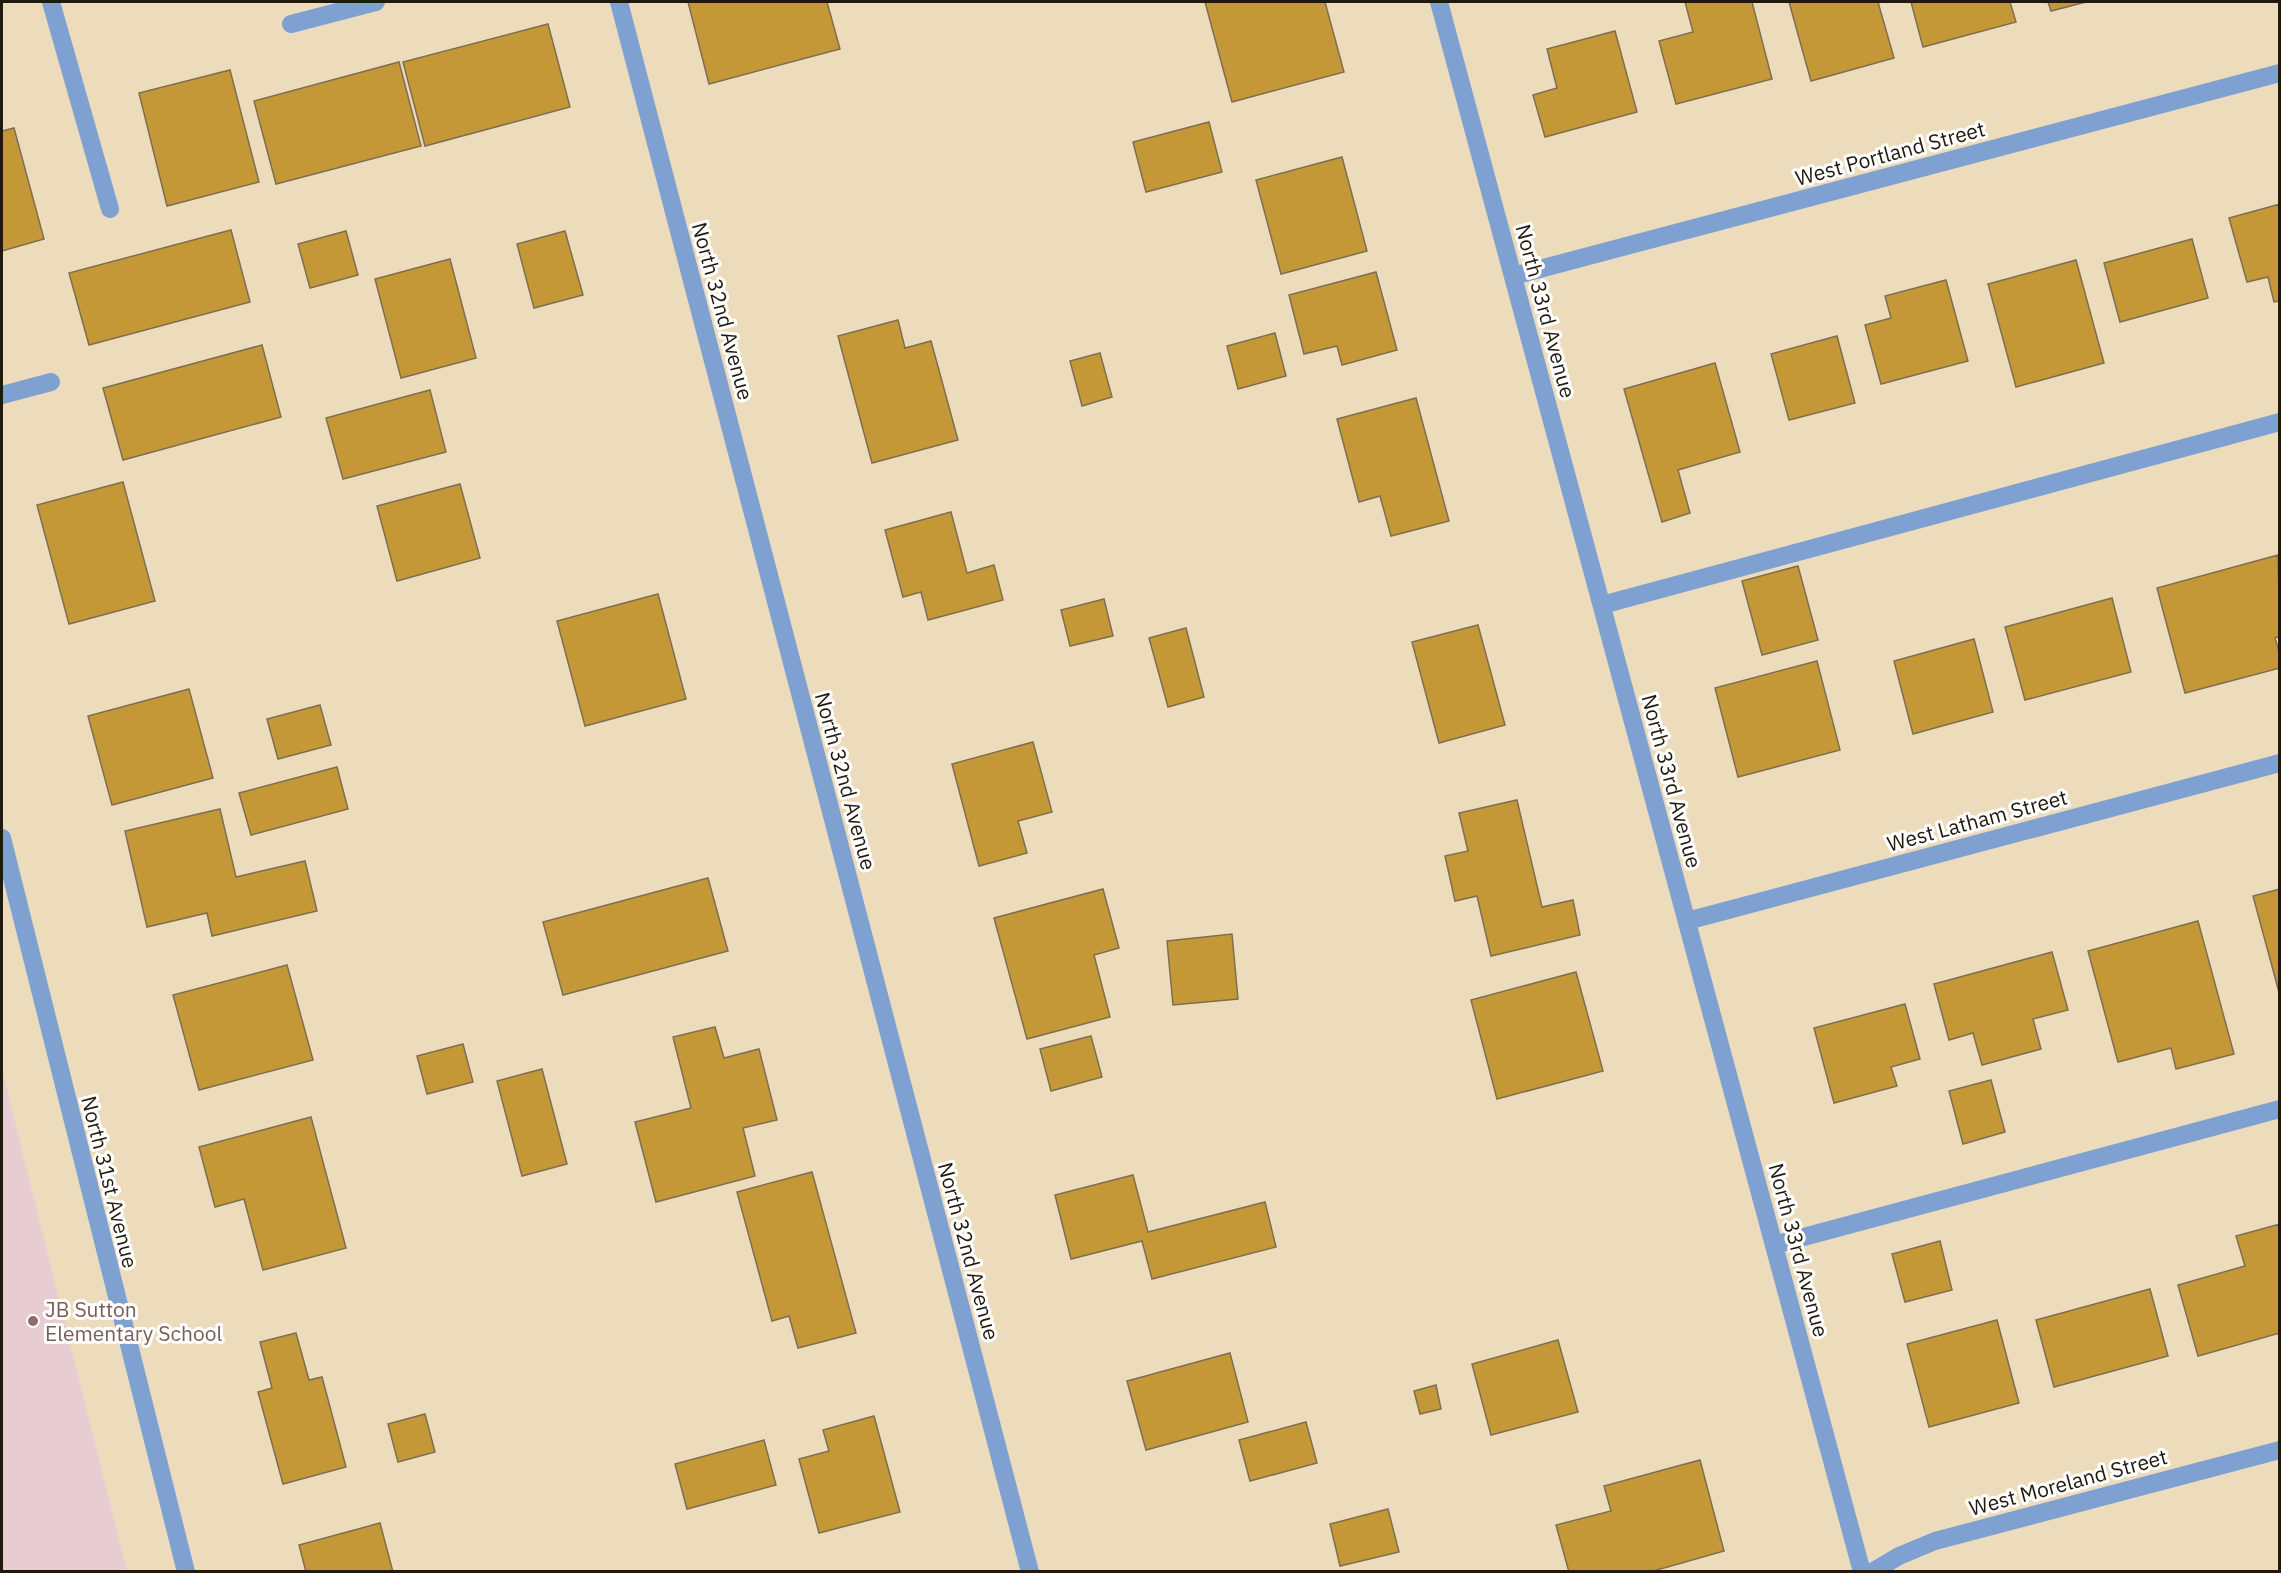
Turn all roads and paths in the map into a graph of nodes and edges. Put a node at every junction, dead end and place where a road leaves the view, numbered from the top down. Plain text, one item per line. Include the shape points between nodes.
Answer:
1 (51, 2) edge
2 (376, 2) edge
3 (619, 2) edge
4 (1439, 2) edge
5 (291, 24) dead end
6 (2280, 73) edge
7 (110, 208) dead end
8 (1513, 276) junction
9 (51, 382) dead end
10 (2, 395) edge
11 (2280, 422) edge
12 (1602, 605) junction
13 (2280, 763) edge
14 (2, 838) edge
15 (1687, 921) junction
16 (2280, 1109) edge
17 (1774, 1245) junction
18 (2280, 1450) edge
19 (186, 1572) edge
20 (1030, 1572) edge
21 (1863, 1572) edge
22 (1872, 1572) edge

1 - 7 street
2 - 5 street
3 - 20 street, North 32nd Avenue
4 - 8 street, North 33rd Avenue
6 - 8 street, West Portland Street
8 - 12 street, North 33rd Avenue
9 - 10 street
11 - 12 street
12 - 15 street, North 33rd Avenue
13 - 15 street, West Latham Street
14 - 19 street, North 31st Avenue
15 - 17 street, North 33rd Avenue
16 - 17 street
17 - 21 street, North 33rd Avenue
18 - 22 street, West Moreland Street via 1935,1541

